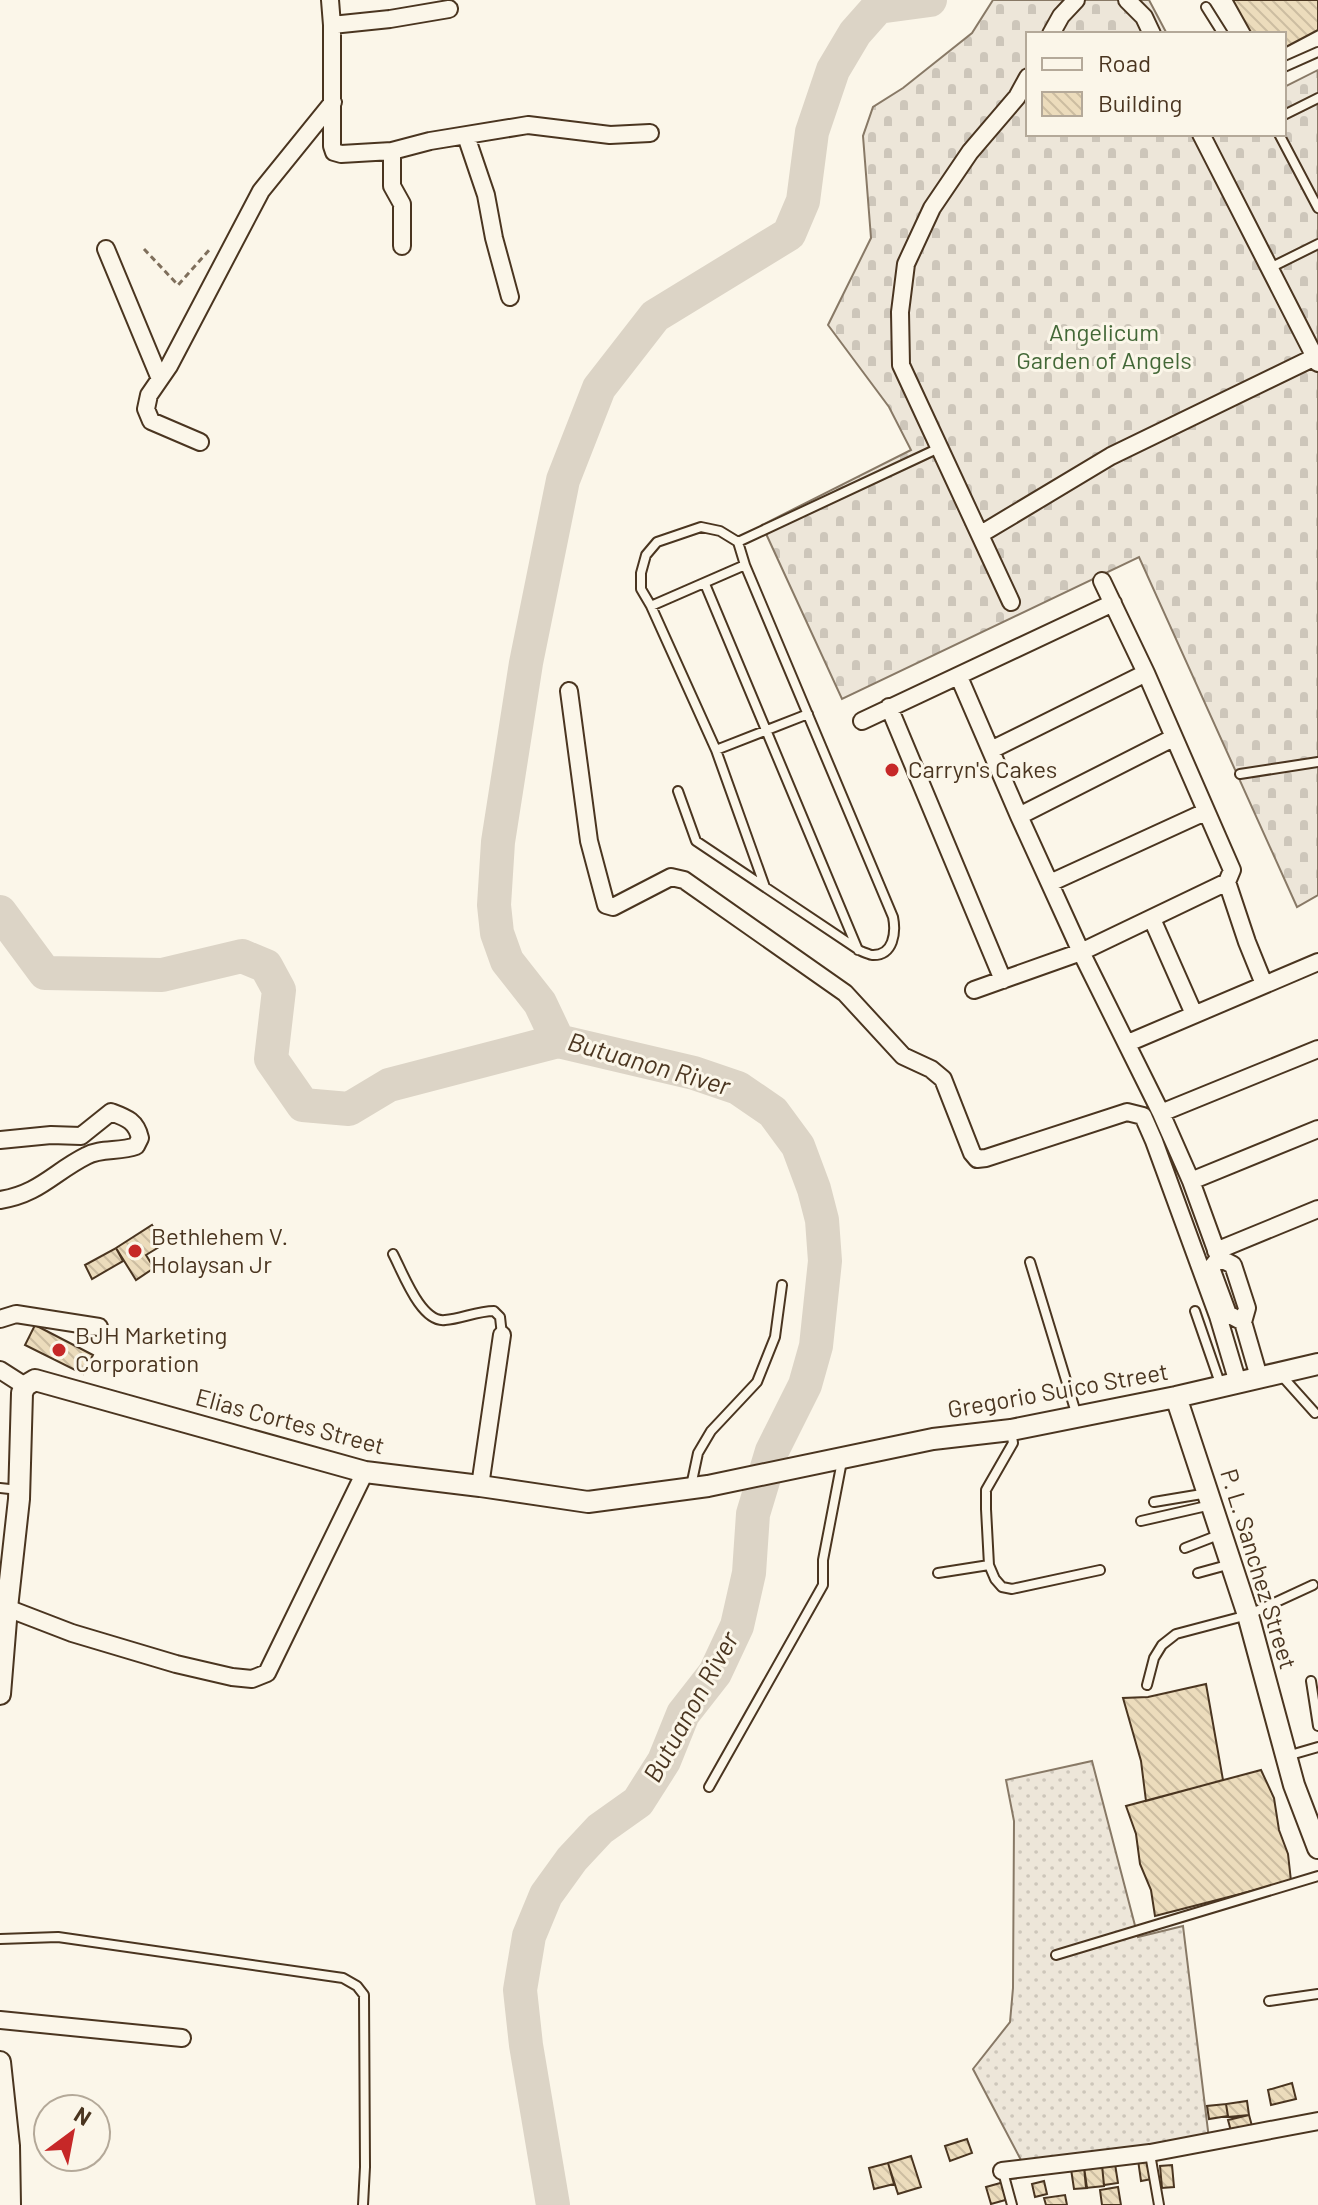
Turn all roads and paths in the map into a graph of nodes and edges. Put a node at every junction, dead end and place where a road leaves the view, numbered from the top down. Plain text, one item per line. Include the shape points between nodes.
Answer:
1 (330, 0) edge
2 (1076, 0) edge
3 (1127, 0) edge
4 (1206, 7) dead end
5 (449, 9) dead end
6 (332, 25) junction
7 (1052, 32) edge
8 (1151, 32) edge
9 (1222, 32) edge
10 (1318, 52) edge
11 (1286, 66) edge
12 (1026, 81) edge
13 (1318, 98) edge
14 (333, 102) junction
15 (1286, 114) edge
16 (650, 133) dead end
17 (466, 136) junction
18 (1202, 136) edge
19 (1280, 136) edge
20 (392, 151) junction
21 (1318, 208) edge
22 (219, 238) dead end
23 (1318, 244) edge
24 (402, 246) dead end
25 (106, 249) dead end
26 (144, 249) dead end
27 (1269, 269) junction
28 (510, 297) dead end
29 (1316, 360) edge
30 (160, 379) junction
31 (200, 442) dead end
32 (940, 447) junction
33 (981, 534) junction
34 (738, 542) junction
35 (745, 565) junction
36 (1102, 581) dead end
37 (705, 584) junction
38 (1011, 602) dead end
39 (1113, 603) junction
40 (651, 606) junction
41 (1146, 673) junction
42 (959, 677) junction
43 (569, 691) dead end
44 (889, 707) junction
45 (808, 714) junction
46 (862, 721) dead end
47 (766, 730) junction
48 (1173, 738) junction
49 (716, 750) junction
50 (991, 750) junction
51 (1318, 762) edge
52 (1240, 774) dead end
53 (678, 791) dead end
54 (1205, 812) junction
55 (1019, 816) junction
56 (1227, 882) junction
57 (1050, 883) junction
58 (765, 887) junction
59 (1152, 919) junction
60 (859, 950) junction
61 (1081, 952) junction
62 (1318, 962) edge
63 (1003, 980) junction
64 (1264, 984) junction
65 (974, 990) dead end
66 (1194, 1014) junction
67 (1128, 1043) junction
68 (1318, 1049) edge
69 (1161, 1113) junction
70 (1318, 1129) edge
71 (81, 1136) junction
72 (0, 1140) edge
73 (88, 1154) junction
74 (1191, 1181) junction
75 (0, 1200) edge
76 (1318, 1209) edge
77 (393, 1254) dead end
78 (1217, 1254) junction
79 (1030, 1262) dead end
80 (782, 1285) dead end
81 (1195, 1311) dead end
82 (0, 1319) edge
83 (99, 1327) dead end
84 (502, 1335) joint
85 (1318, 1364) edge
86 (0, 1370) edge
87 (1269, 1375) junction
88 (1229, 1385) junction
89 (25, 1386) junction
90 (1176, 1397) junction
91 (1315, 1413) dead end
92 (1077, 1417) junction
93 (1011, 1430) junction
94 (843, 1457) junction
95 (806, 1465) joint
96 (365, 1472) junction
97 (480, 1486) junction
98 (699, 1488) junction
99 (10, 1489) edge
100 (1210, 1499) junction
101 (1154, 1502) dead end
102 (1141, 1521) dead end
103 (1221, 1534) junction
104 (1185, 1548) dead end
105 (1231, 1564) junction
106 (989, 1565) junction
107 (1100, 1570) dead end
108 (938, 1573) dead end
109 (1198, 1573) dead end
110 (1313, 1585) dead end
111 (7, 1608) junction
112 (1248, 1615) junction
113 (1311, 1681) dead end
114 (1147, 1685) dead end
115 (0, 1694) edge
116 (1318, 1726) edge
117 (1318, 1747) edge
118 (1287, 1756) junction
119 (709, 1787) dead end
120 (1318, 1848) edge
121 (1318, 1876) edge
122 (0, 1939) edge
123 (1056, 1955) dead end
124 (1318, 1994) edge
125 (1269, 2001) dead end
126 (0, 2020) edge
127 (182, 2038) dead end
128 (0, 2062) edge
129 (1318, 2121) edge
130 (1150, 2153) junction
131 (1002, 2171) joint
132 (10, 2205) edge
133 (363, 2205) edge
134 (1012, 2205) edge
135 (1159, 2205) edge

1 - 6 street
2 - 7 street
3 - 8 street
4 - 9 lane
5 - 6 street
6 - 14 street
10 - 11 lane
12 - 32 street via 932,208 906,264 901,365
13 - 15 lane
14 - 20 street via 334,152
14 - 30 street via 261,191
16 - 17 street via 610,135 528,125
17 - 20 street
17 - 28 street
18 - 27 street
19 - 21 lane
20 - 24 street via 392,186 402,204
22 - 26 path via 178,285
23 - 27 lane
25 - 30 street
27 - 29 street
29 - 33 street via 1111,456
30 - 31 street via 146,409 151,421
32 - 33 street
32 - 34 lane
33 - 38 street
34 - 35 lane
34 - 40 lane via 701,527 657,542 641,573 641,589
35 - 37 lane
35 - 45 lane
36 - 39 street
37 - 40 lane
37 - 47 lane
39 - 41 street
39 - 42 street
40 - 49 lane
41 - 48 street
41 - 50 street
42 - 44 street
42 - 50 street
43 - 88 street via 589,841 606,905 613,907 671,877 684,880 845,993 903,1056 937,1073 977,1159 1127,1112 1143,1116 1218,1316
44 - 46 street
44 - 63 street
45 - 47 lane
45 - 60 lane via 896,930 893,943 882,953
47 - 49 lane
47 - 60 lane
48 - 54 street
48 - 55 street
49 - 58 lane
50 - 55 street
51 - 52 lane
53 - 58 lane via 696,841
54 - 56 street via 1232,870
54 - 57 street
55 - 57 street
56 - 59 street
56 - 64 street
57 - 61 street
58 - 60 lane
59 - 61 street
59 - 66 street
61 - 63 street
61 - 67 street
62 - 64 street
63 - 65 street
64 - 66 street
66 - 67 street
67 - 69 street
68 - 69 street
69 - 74 street
70 - 74 street
71 - 72 street
71 - 73 street
71 - 73 street via 111,1112 137,1128 136,1146
73 - 75 street via 45,1184
74 - 78 street
76 - 78 street
77 - 84 lane via 430,1317 443,1321 494,1311
78 - 87 street via 1211,1268 1228,1314 1243,1322
79 - 92 lane
80 - 98 lane via 775,1337 757,1382 711,1431 698,1453
81 - 88 lane
82 - 83 street via 16,1314
84 - 97 street
85 - 87 street, Gregorio Suico Street
86 - 89 street
87 - 88 street, Gregorio Suico Street
87 - 91 lane
88 - 90 street, Gregorio Suico Street
89 - 96 street, Elias Cortes Street via 35,1380
89 - 99 street
90 - 92 street, Gregorio Suico Street
90 - 100 street, P. L. Sanchez Street
92 - 93 street, Gregorio Suico Street
93 - 94 street, Gregorio Suico Street
93 - 106 lane via 1013,1443 986,1490
94 - 95 street, Gregorio Suico Street
94 - 119 lane via 823,1585
95 - 98 street, Elias Cortes Street
96 - 97 street, Elias Cortes Street
96 - 111 street via 284,1643 260,1676 232,1677 176,1664
97 - 98 street, Elias Cortes Street via 588,1502
99 - 111 street
100 - 101 lane
100 - 102 lane
100 - 103 street, P. L. Sanchez Street
103 - 104 lane
103 - 105 street, P. L. Sanchez Street
105 - 109 lane
105 - 112 street, P. L. Sanchez Street
106 - 107 lane via 1002,1587 1012,1589
106 - 108 lane
110 - 112 lane
111 - 115 street
112 - 114 lane via 1167,1640 1154,1658
112 - 118 street, P. L. Sanchez Street
113 - 116 lane
117 - 118 lane
118 - 120 street, P. L. Sanchez Street
121 - 123 lane
122 - 133 lane via 58,1937 343,1978 357,1986 364,1995
124 - 125 lane
126 - 127 street
128 - 132 street
129 - 130 street
130 - 131 street
130 - 135 lane
131 - 134 lane

